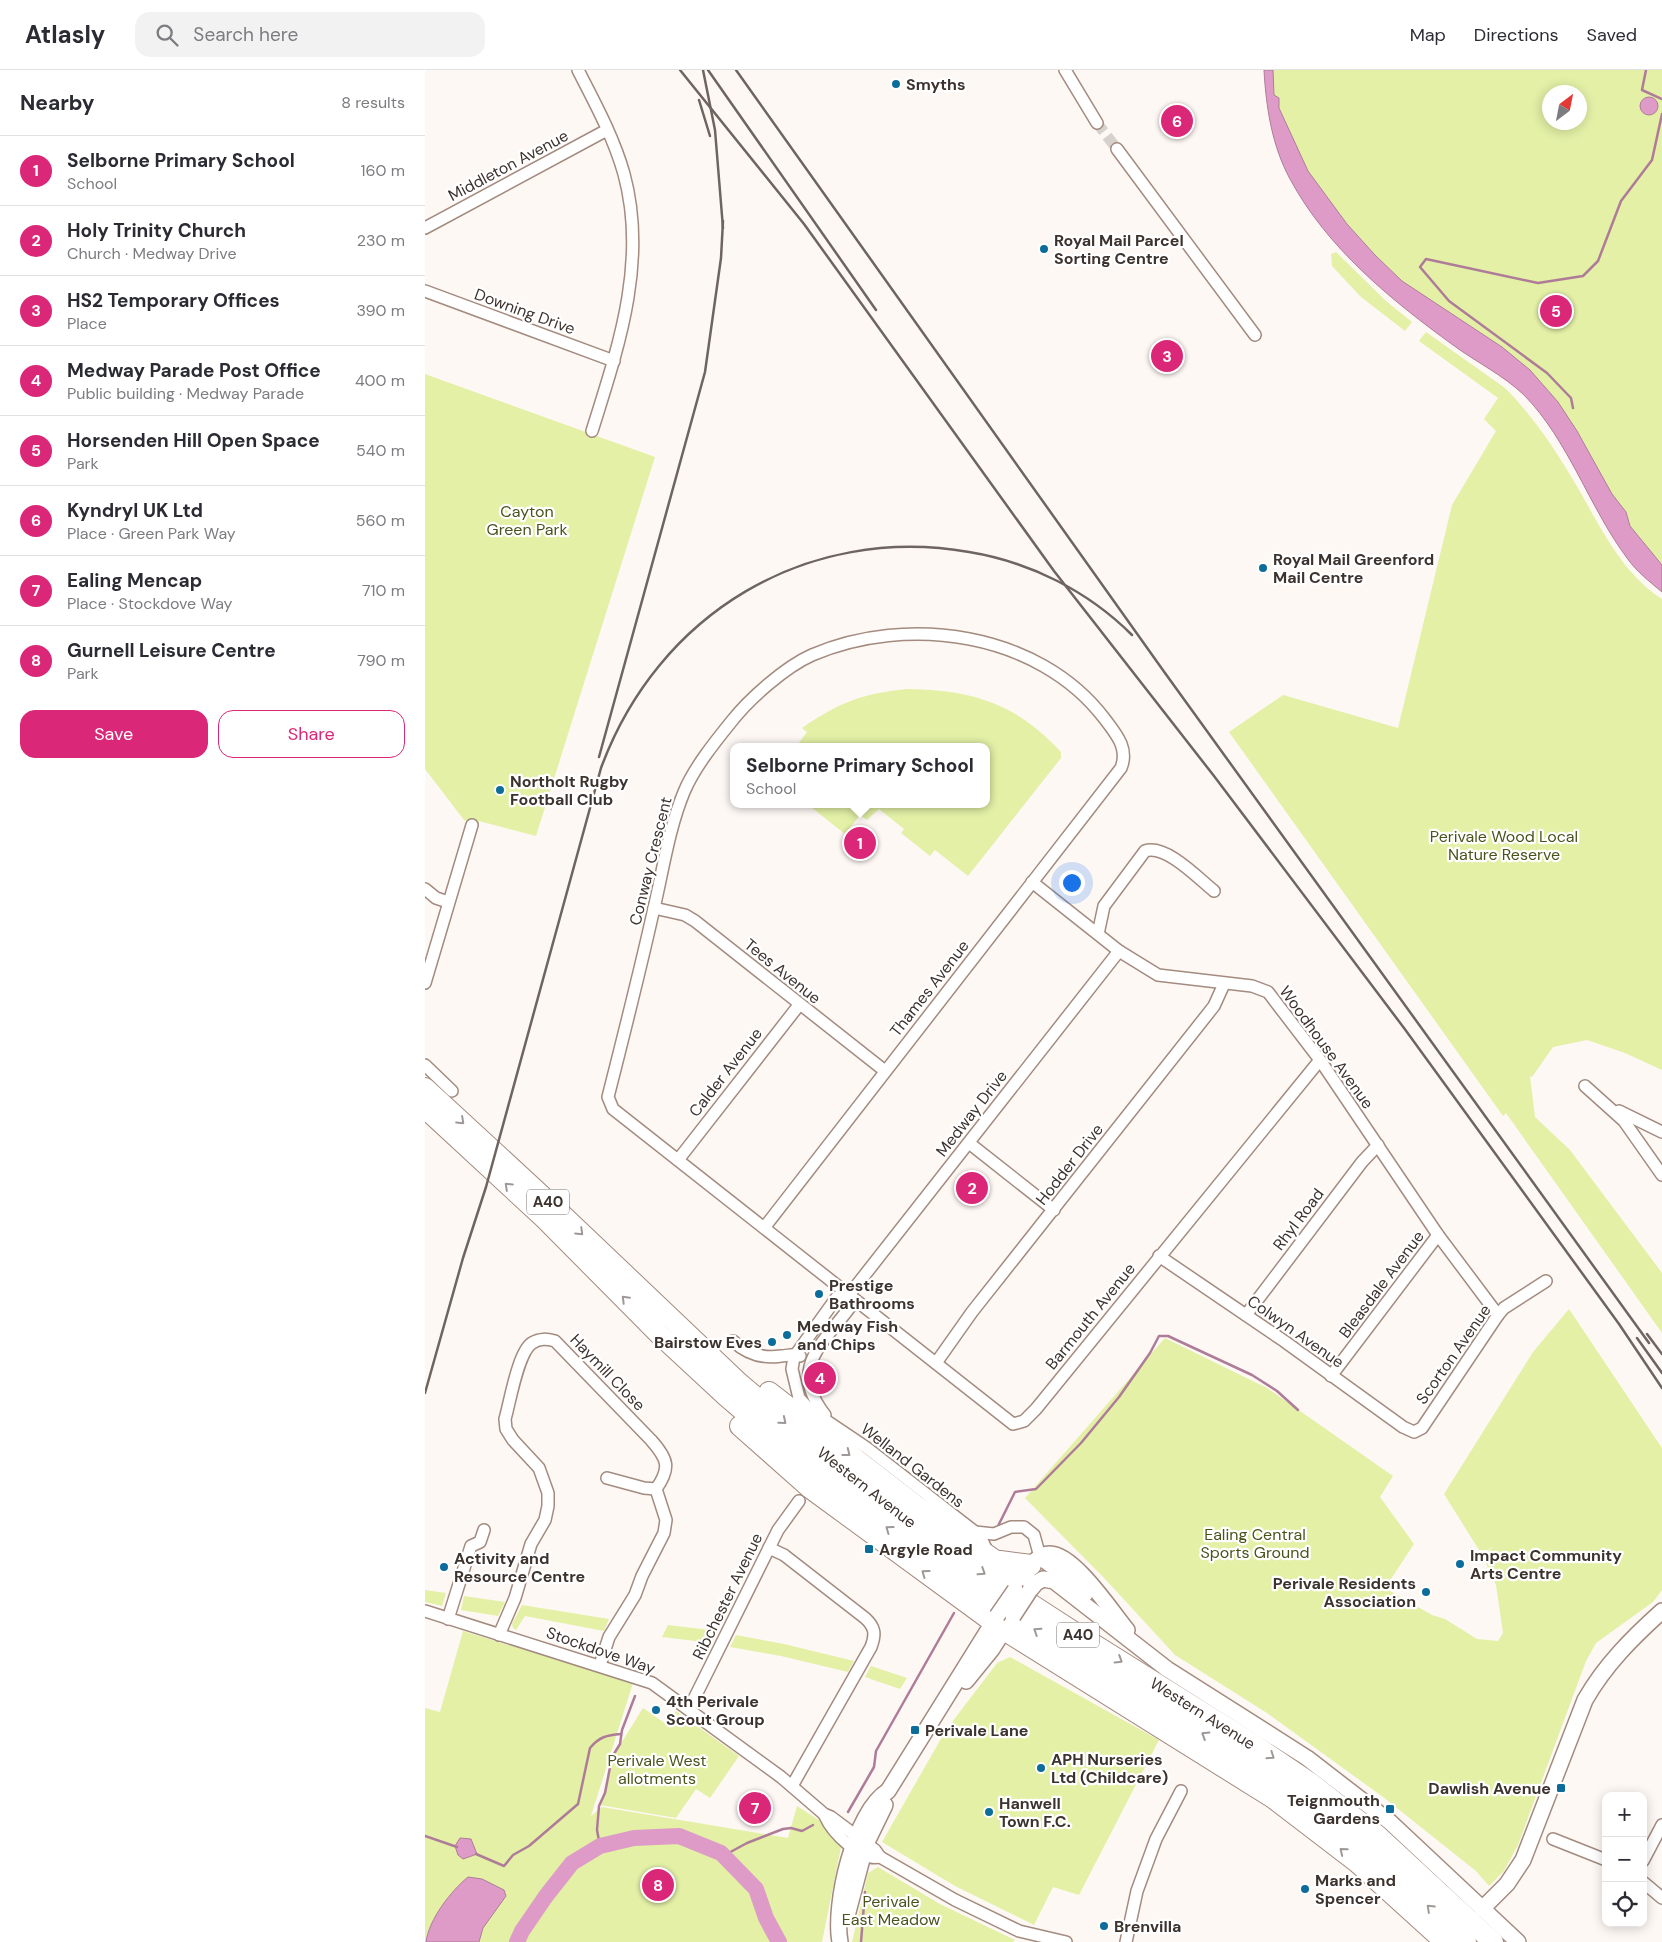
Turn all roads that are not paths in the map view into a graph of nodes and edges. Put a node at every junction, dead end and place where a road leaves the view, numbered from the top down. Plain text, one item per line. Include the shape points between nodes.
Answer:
1 (578, 70) edge
2 (1065, 70) edge
3 (1097, 123) tunnel mouth
4 (607, 130) junction
5 (1117, 149) tunnel mouth
6 (425, 228) edge
7 (425, 291) edge
8 (1255, 335) dead end
9 (614, 361) junction
10 (592, 430) dead end
11 (1121, 768) joint
12 (472, 825) dead end
13 (1032, 882) junction
14 (425, 889) edge
15 (1214, 891) dead end
16 (448, 902) junction
17 (655, 908) junction
18 (1098, 934) junction
19 (1119, 951) junction
20 (425, 983) edge
21 (1224, 984) junction
22 (799, 1005) junction
23 (1320, 1060) junction
24 (425, 1065) edge
25 (885, 1071) junction
26 (425, 1088) edge
27 (452, 1091) dead end
28 (425, 1108) edge
29 (1662, 1132) edge
30 (969, 1143) junction
31 (1378, 1145) junction
32 (1662, 1157) edge
33 (678, 1160) junction
34 (1660, 1172) edge
35 (1054, 1210) junction
36 (763, 1228) junction
37 (1438, 1235) junction
38 (1159, 1256) junction
39 (1546, 1281) dead end
40 (849, 1295) junction
41 (1246, 1315) junction
42 (1498, 1316) junction
43 (664, 1326) junction
44 (733, 1342) dead end
45 (795, 1354) junction
46 (810, 1362) junction
47 (936, 1363) junction
48 (1331, 1376) junction
49 (831, 1422) junction
50 (1415, 1432) joint
51 (607, 1478) dead end
52 (656, 1489) junction
53 (799, 1501) dead end
54 (484, 1530) dead end
55 (975, 1532) junction
56 (769, 1548) junction
57 (996, 1560) junction
58 (1029, 1577) junction
59 (425, 1611) edge
60 (1662, 1611) edge
61 (448, 1619) junction
62 (1000, 1623) junction
63 (1118, 1630) junction
64 (499, 1635) junction
65 (1148, 1654) junction
66 (600, 1665) junction
67 (689, 1709) junction
68 (792, 1786) junction
69 (1181, 1791) dead end
70 (1662, 1825) edge
71 (1553, 1839) dead end
72 (860, 1845) junction
73 (1647, 1853) edge
74 (1602, 1858) edge
75 (1647, 1885) edge
76 (1662, 1898) edge
77 (1483, 1909) junction
78 (840, 1942) edge
79 (1066, 1942) edge
80 (1126, 1942) edge
81 (1445, 1942) edge
82 (1466, 1942) edge
83 (1493, 1942) edge
84 (1518, 1942) edge

1 - 4 street
2 - 3 street
4 - 6 street, Middleton Avenue
4 - 9 street via 624,174 633,254 629,301
5 - 8 street
7 - 9 street, Downing Drive
9 - 10 street
11 - 13 street, Thames Avenue
11 - 17 street, Conway Crescent via 1125,752 1096,708 1073,686 1024,656 986,643 942,635 891,636 836,647 811,656 769,685 731,722 710,750 682,797
12 - 16 street
13 - 18 street, Woodhouse Avenue
13 - 25 street, Thames Avenue
14 - 16 street
15 - 18 street via 1165,852 1153,848 1145,851 1103,906
16 - 20 street
17 - 22 street, Tees Avenue via 685,915 695,921
17 - 33 street, Conway Crescent via 608,1097 613,1109
18 - 19 street, Woodhouse Avenue
19 - 21 street, Woodhouse Avenue via 1158,975
19 - 30 street, Medway Drive
21 - 23 street, Woodhouse Avenue via 1252,986 1268,992
21 - 35 street, Hodder Drive via 1214,1006
22 - 25 street, Tees Avenue
22 - 33 street, Calder Avenue
23 - 31 street, Woodhouse Avenue
23 - 38 street, Barmouth Avenue
24 - 27 street
25 - 36 street, Thames Avenue
26 -> 43 highway, Western Avenue / A40 via 554,1206
43 -> 28 highway, Western Avenue / A40
29 - 34 street via 1627,1116 1585,1086 1624,1121
30 - 35 street
30 - 40 street, Medway Drive
31 - 37 street, Woodhouse Avenue
31 - 41 street, Rhyl Road
32 - 34 street
33 - 36 street, Conway Crescent
35 - 47 street, Hodder Drive via 972,1312
36 - 40 street, Conway Crescent
37 - 42 street, Woodhouse Avenue
37 - 48 street, Bleasdale Avenue
38 - 41 street, Colwyn Avenue
38 - 47 street, Barmouth Avenue via 1114,1315 1024,1421 1013,1424
39 - 42 street, Scorton Avenue via 1504,1308
40 - 45 street via 837,1297
40 - 46 street via 850,1307
40 - 47 street, Barmouth Avenue
41 - 48 street, Colwyn Avenue
42 - 50 street, Scorton Avenue via 1422,1428
43 -> 57 highway, A40 via 705,1339 915,1505
62 -> 43 highway, A40 via 868,1533 803,1482 741,1426
82 -> 43 highway, Western Avenue / A40 via 1365,1847 1303,1799 960,1580 817,1474 727,1398
43 -> 83 highway, Western Avenue / A40 via 739,1383 829,1459 969,1564 1311,1784 1377,1835
44 - 45 street via 749,1353 770,1358
45 - 46 street
45 - 49 street via 792,1369 799,1398
46 - 49 street via 808,1387 813,1400
48 - 50 street, Colwyn Avenue via 1403,1428
49 - 55 street, Welland Gardens
51 - 52 street
52 - 64 street, Haymill Close via 666,1469 660,1450 555,1341 541,1339 532,1343 524,1352 505,1419 506,1430 539,1468 548,1493 547,1506 545,1520 531,1544 515,1598
52 - 66 street via 664,1510 664,1534 635,1595 609,1637
53 - 56 street, Ribchester Avenue
54 - 61 street via 480,1542 471,1546
55 - 57 street, Welland Gardens
55 - 58 street via 994,1534 1011,1527 1024,1527 1034,1535
56 - 67 street, Ribchester Avenue
56 - 68 street via 784,1555 865,1618 875,1633 871,1647
57 - 58 highway, A40
58 - 62 main road, bridge
58 - 63 main road via 1054,1581
58 - 63 main road via 1075,1584
58 - 65 main road via 1055,1555 1070,1564
59 - 61 street, Stockdove Way
60 - 77 main road via 1630,1640 1593,1684 1523,1860 1507,1884
61 - 64 street, Stockdove Way
62 - 72 main road via 888,1792 880,1796
81 -> 62 highway, A40 via 1358,1863 1273,1798
63 - 65 main road
64 - 66 street, Stockdove Way
65 - 77 main road via 1307,1758 1390,1822
66 - 67 street, Stockdove Way via 651,1682
67 - 68 street, Stockdove Way
68 - 72 street, Stockdove Way via 824,1814 828,1822
69 - 80 street via 1156,1839 1137,1891
70 - 73 street
71 - 74 street
72 - 78 main road via 839,1902 837,1926
72 - 79 street via 871,1857 880,1856 955,1900 1019,1931
75 - 76 street
77 - 84 main road

